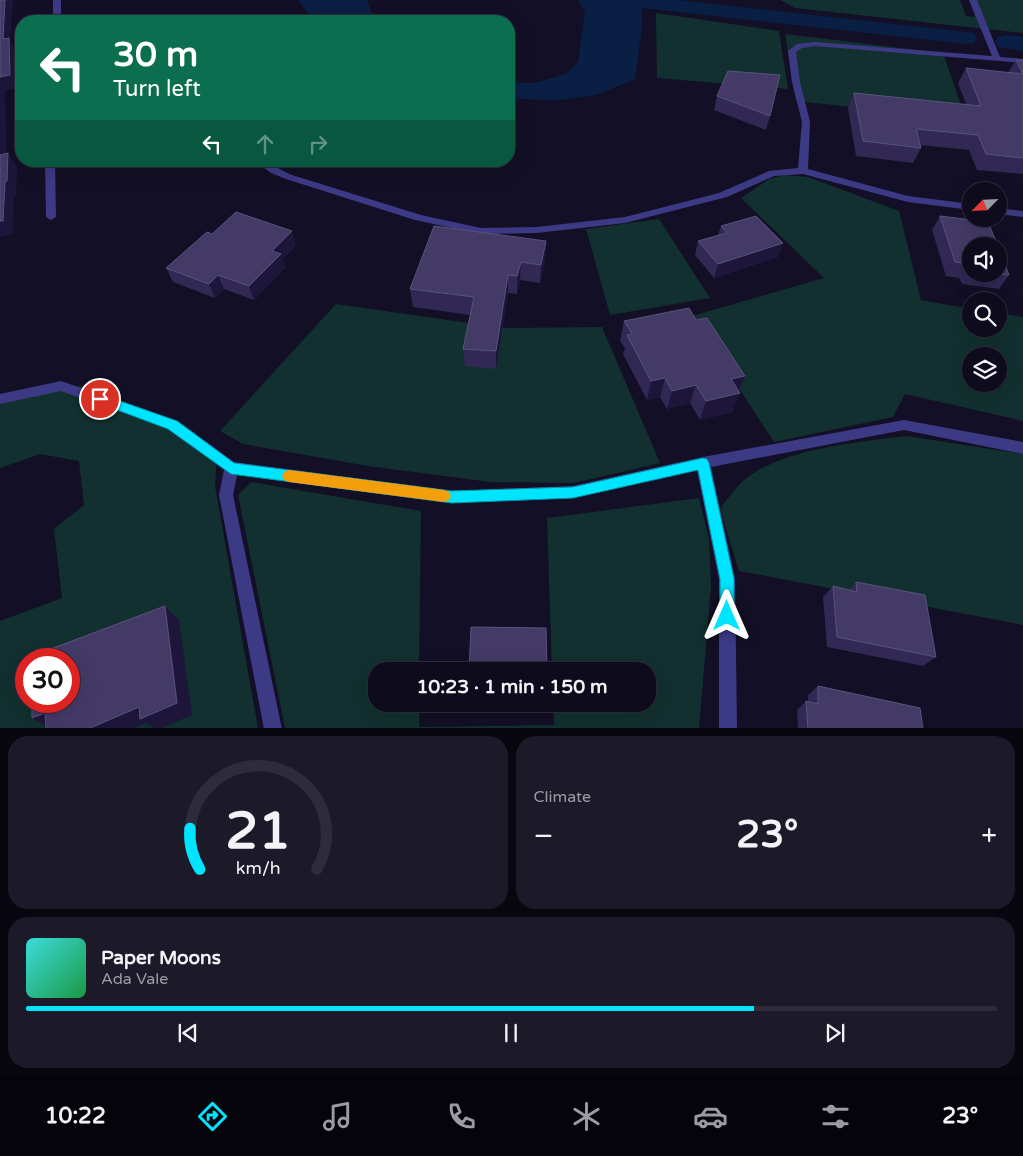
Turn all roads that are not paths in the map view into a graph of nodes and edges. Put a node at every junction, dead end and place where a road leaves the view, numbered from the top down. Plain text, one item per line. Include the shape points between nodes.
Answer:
1 (57, 0) edge
2 (973, 0) edge
3 (57, 15) edge
4 (997, 58) junction
5 (1023, 61) edge
6 (50, 167) edge
7 (268, 167) edge
8 (804, 171) junction
9 (962, 206) edge
10 (1008, 212) edge
11 (1023, 214) edge
12 (51, 218) dead end
13 (0, 399) edge
14 (1023, 448) edge
15 (703, 463) junction
16 (231, 468) junction
17 (273, 728) edge
18 (728, 728) edge

1 - 3 street
2 - 4 street
4 - 5 street
4 - 8 street via 815,44 800,46 792,51 806,122
6 - 12 street
7 - 8 street via 289,177 419,218 481,231 537,230 625,220 723,195 772,173
8 - 9 street via 908,199
10 - 11 street
13 - 16 street via 61,386 173,425
14 - 15 street via 904,425
15 - 16 street via 573,492 452,497
15 - 18 street via 727,579
16 - 17 street via 226,495

